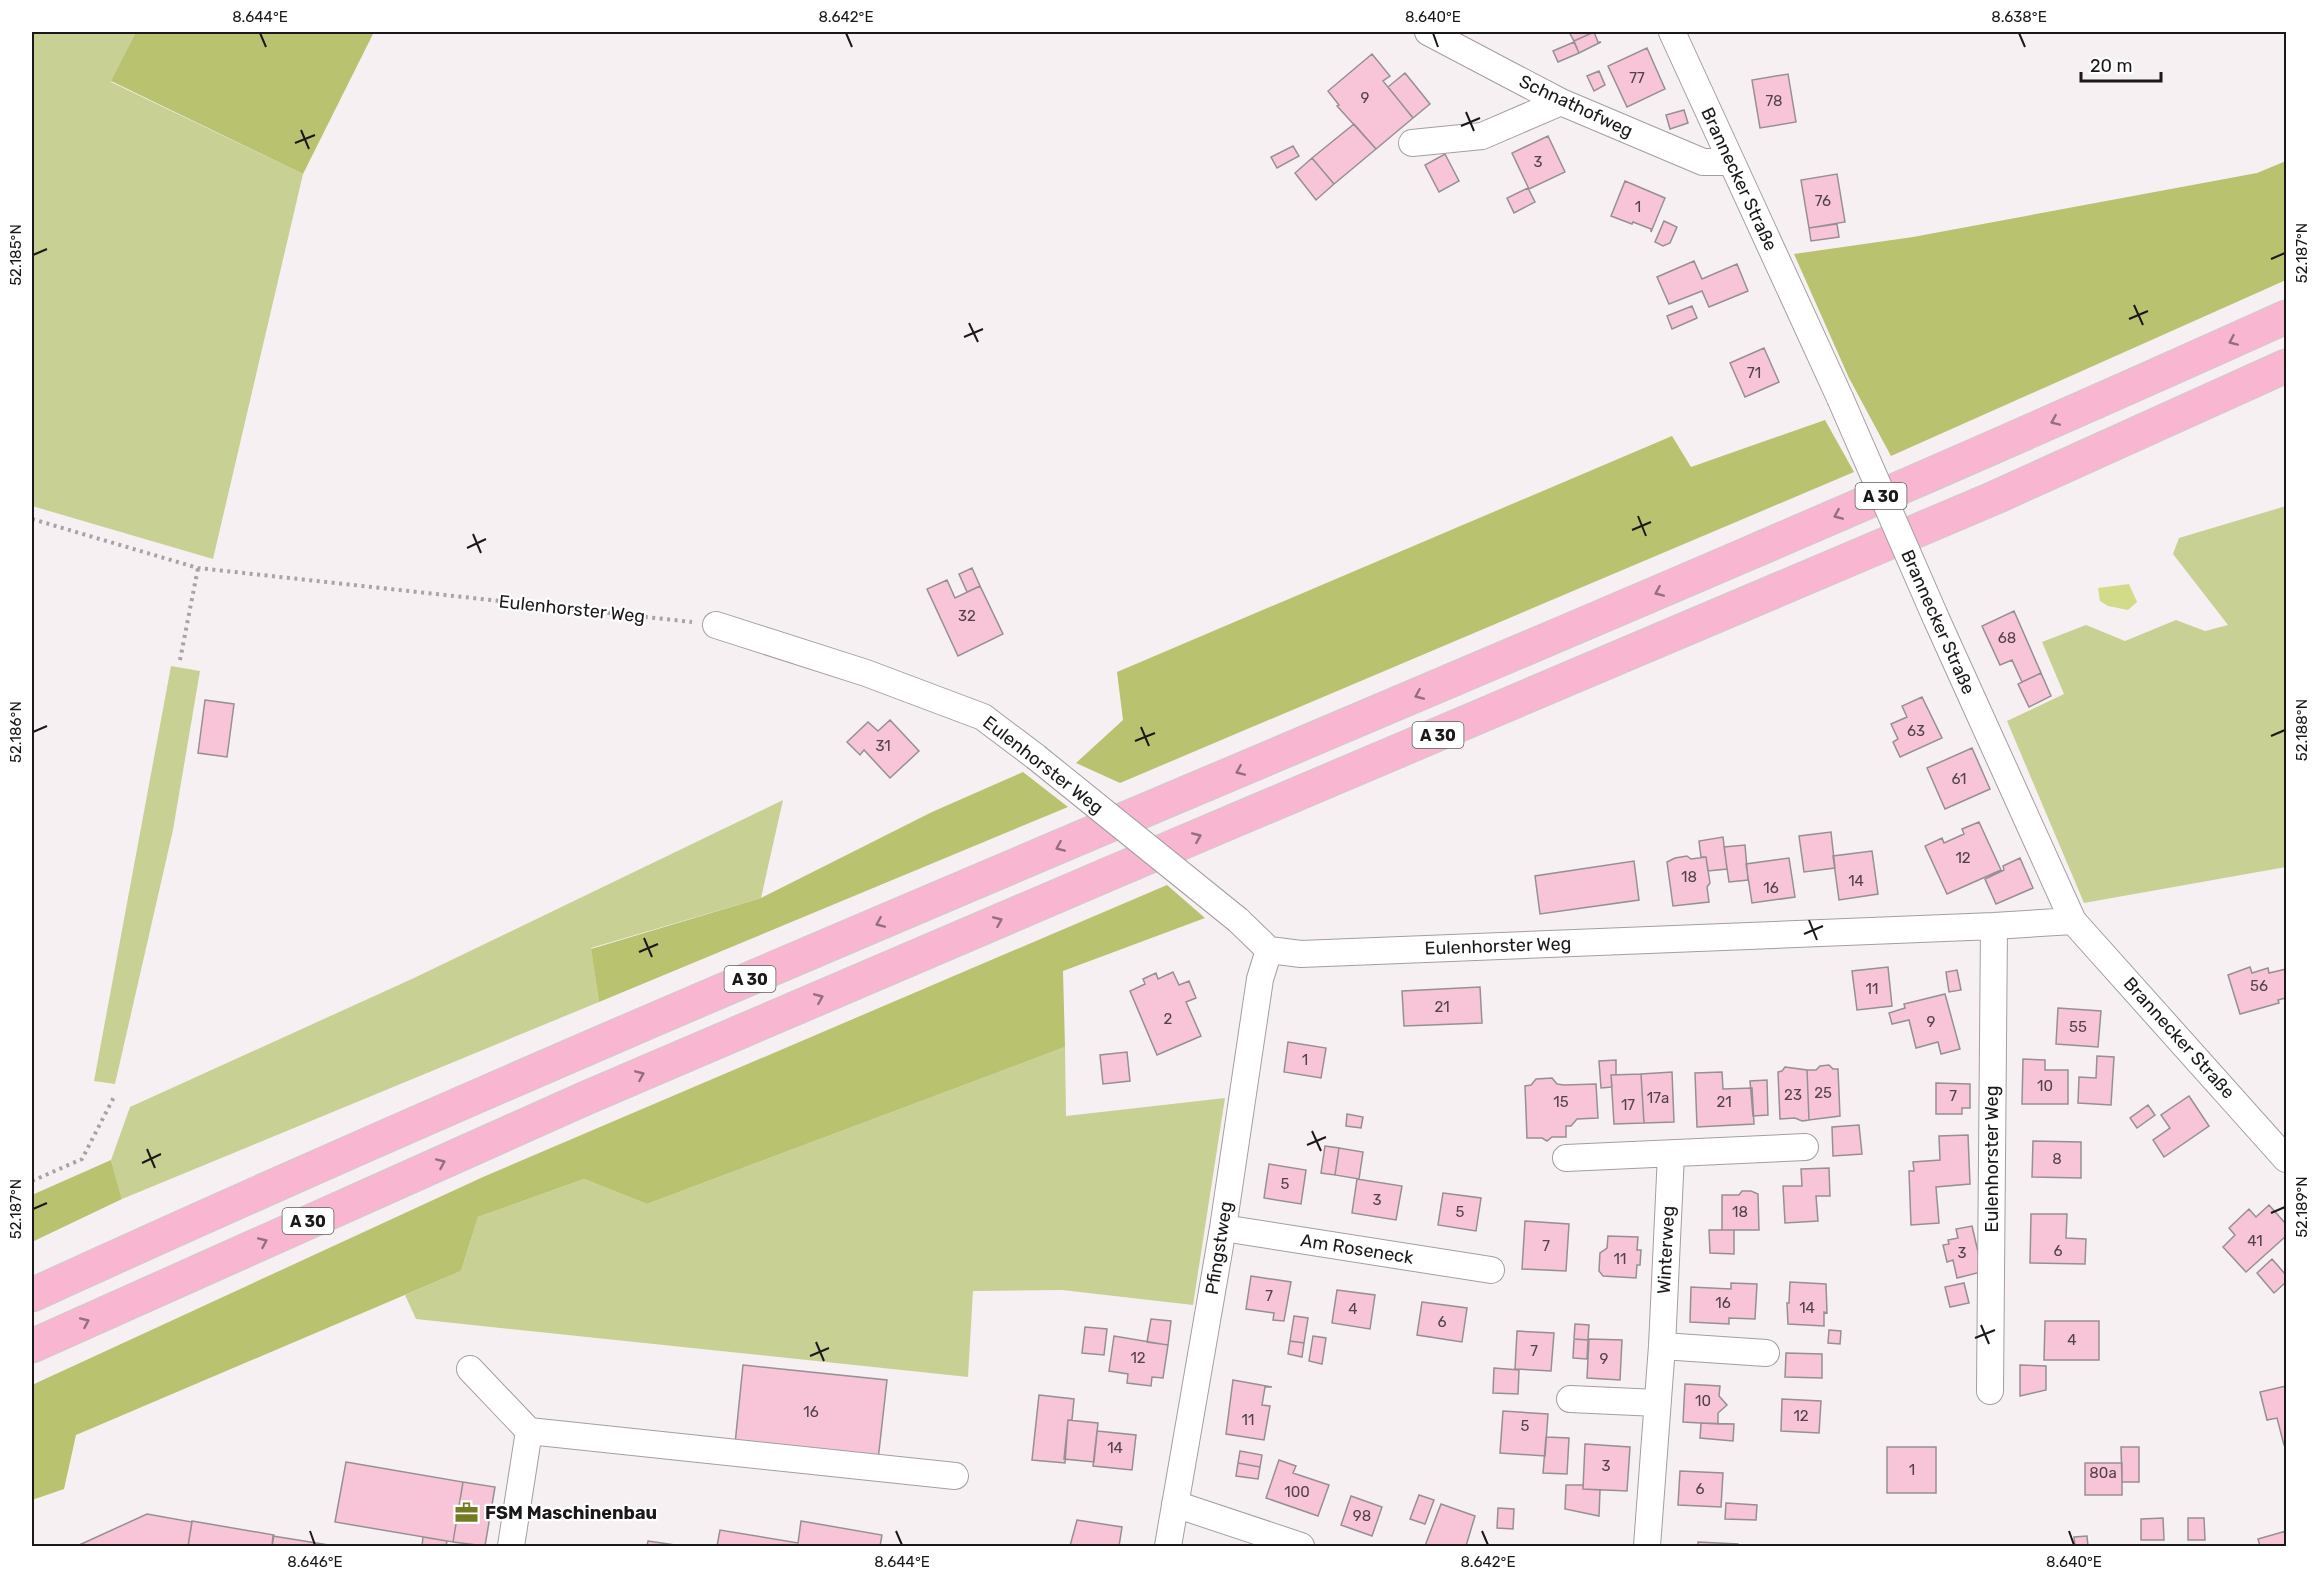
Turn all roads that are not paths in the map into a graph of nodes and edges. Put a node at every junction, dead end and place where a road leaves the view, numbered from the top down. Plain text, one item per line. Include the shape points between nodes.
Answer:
1 (1428, 32) edge
2 (1672, 32) edge
3 (1561, 102) junction
4 (1412, 143) dead end
5 (1731, 162) junction
6 (2286, 317) edge
7 (2286, 366) edge
8 (716, 625) road end
9 (2073, 921) junction
10 (1994, 926) junction
11 (1269, 950) junction
12 (1805, 1147) dead end
13 (1671, 1154) junction
14 (1566, 1158) dead end
15 (2286, 1159) edge
16 (1223, 1228) junction
17 (1491, 1270) dead end
18 (32, 1295) edge
19 (32, 1346) edge
20 (1662, 1346) junction
21 (1766, 1353) dead end
22 (471, 1369) dead end
23 (1990, 1391) dead end
24 (1570, 1399) dead end
25 (1657, 1403) junction
26 (530, 1431) junction
27 (955, 1476) dead end
28 (1175, 1504) junction
29 (511, 1546) edge
30 (1168, 1546) edge
31 (1301, 1546) edge
32 (1647, 1546) edge

1 - 3 street, Schnathofweg
2 - 5 street, Brannecker Straße
3 - 4 street via 1482,135
3 - 5 street, Schnathofweg via 1703,162
5 - 9 street, Brannecker Straße, bridge
6 -> 18 highway, A 30 via 1473,673 803,956
19 -> 7 highway, A 30 via 586,1098 1983,503
8 - 11 street, Eulenhorster Weg, bridge via 866,673 983,717 1238,920
9 - 10 street, Eulenhorster Weg
9 - 15 street, Brannecker Straße
10 - 11 street, Eulenhorster Weg via 1301,954
10 - 23 street, Eulenhorster Weg
11 - 16 street, Pfingstweg via 1260,979
12 - 13 street
13 - 14 street
13 - 20 street, Winterweg
16 - 17 street, Am Roseneck
16 - 28 street, Pfingstweg
20 - 21 street
20 - 25 street, Winterweg
22 - 26 street
24 - 25 street
25 - 32 street, Winterweg
26 - 27 street
26 - 29 street
28 - 30 street, Pfingstweg
28 - 31 street

